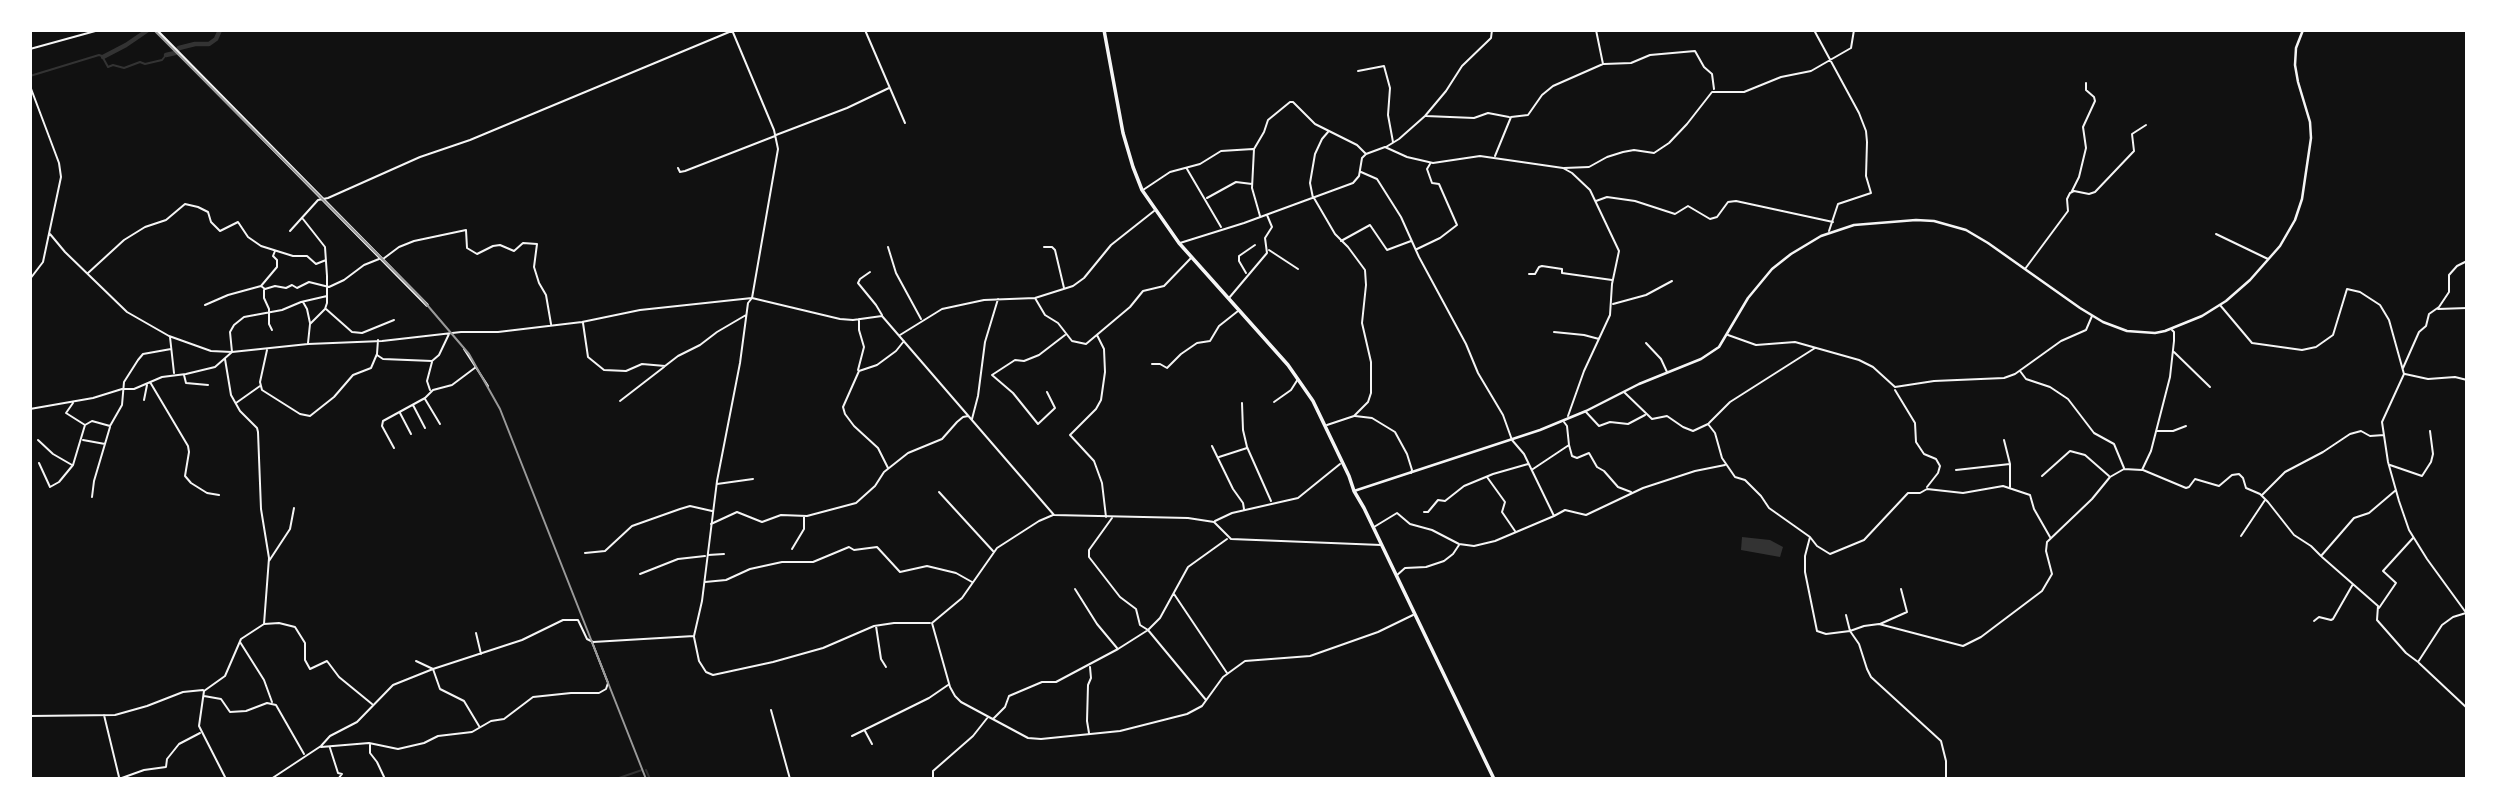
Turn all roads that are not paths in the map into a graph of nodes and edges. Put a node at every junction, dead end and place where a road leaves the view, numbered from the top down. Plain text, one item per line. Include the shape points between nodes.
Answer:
1 (99, 30) edge
2 (156, 30) edge
3 (733, 30) edge
4 (865, 30) edge
5 (1104, 30) edge
6 (1492, 30) edge
7 (1596, 30) edge
8 (1814, 30) edge
9 (1854, 30) edge
10 (2303, 30) edge
11 (30, 49) edge
12 (1831, 59) junction
13 (1602, 64) junction
14 (1358, 71) dead end
15 (2086, 83) dead end
16 (30, 86) edge
17 (889, 88) junction
18 (1714, 91) junction
19 (1424, 116) junction
20 (1511, 117) junction
21 (905, 123) dead end
22 (2146, 125) dead end
23 (1329, 132) junction
24 (776, 135) junction
25 (1393, 143) junction
26 (1385, 147) junction
27 (1254, 149) junction
28 (1366, 153) junction
29 (1495, 157) junction
30 (1431, 162) junction
31 (678, 168) dead end
32 (1186, 168) junction
33 (1563, 168) junction
34 (1360, 172) junction
35 (1252, 184) junction
36 (1142, 190) junction
37 (2071, 192) junction
38 (1314, 198) junction
39 (1206, 199) junction
40 (323, 200) junction
41 (1596, 201) junction
42 (1155, 211) junction
43 (1267, 215) junction
44 (302, 217) junction
45 (1261, 217) junction
46 (1833, 222) junction
47 (1222, 229) junction
48 (290, 231) dead end
49 (1829, 232) junction
50 (50, 234) junction
51 (2216, 234) dead end
52 (1341, 241) junction
53 (1412, 241) junction
54 (1179, 243) junction
55 (1255, 245) dead end
56 (888, 247) dead end
57 (1044, 247) dead end
58 (275, 250) junction
59 (1268, 250) junction
60 (1416, 250) junction
61 (1192, 257) junction
62 (381, 259) junction
63 (326, 260) junction
64 (2269, 260) junction
65 (2467, 261) edge
66 (1298, 269) dead end
67 (2025, 270) junction
68 (870, 272) dead end
69 (88, 274) junction
70 (1247, 274) junction
71 (1529, 274) dead end
72 (30, 279) edge
73 (1613, 280) junction
74 (1672, 281) dead end
75 (327, 287) junction
76 (263, 288) junction
77 (1064, 289) junction
78 (327, 296) junction
79 (752, 298) junction
80 (1035, 298) junction
81 (998, 299) junction
82 (1228, 299) junction
83 (301, 302) junction
84 (205, 304) dead end
85 (1612, 304) junction
86 (427, 305) dead end
87 (2220, 305) junction
88 (2467, 307) edge
89 (325, 309) junction
90 (2437, 309) junction
91 (1239, 311) junction
92 (270, 313) junction
93 (746, 315) junction
94 (882, 316) junction
95 (2092, 316) junction
96 (859, 319) junction
97 (394, 320) dead end
98 (921, 320) junction
99 (582, 322) junction
100 (310, 324) junction
101 (551, 325) junction
102 (272, 330) dead end
103 (2172, 330) junction
104 (1554, 332) dead end
105 (449, 334) junction
106 (1065, 334) junction
107 (1097, 335) junction
108 (1727, 335) junction
109 (169, 336) junction
110 (898, 336) junction
111 (379, 340) junction
112 (1600, 340) junction
113 (904, 341) junction
114 (1646, 343) dead end
115 (308, 344) junction
116 (1816, 347) junction
117 (171, 349) junction
118 (267, 349) junction
119 (464, 349) dead end
120 (232, 352) junction
121 (2174, 352) junction
122 (377, 354) junction
123 (225, 359) junction
124 (432, 361) junction
125 (1152, 364) dead end
126 (665, 366) junction
127 (476, 367) junction
128 (2403, 368) junction
129 (2020, 370) junction
130 (859, 371) junction
131 (1668, 373) junction
132 (174, 374) junction
133 (184, 374) junction
134 (2404, 374) junction
135 (1298, 378) junction
136 (2467, 380) edge
137 (148, 383) junction
138 (208, 385) dead end
139 (260, 386) junction
140 (488, 386) dead end
141 (1895, 387) junction
142 (2210, 387) dead end
143 (122, 389) junction
144 (430, 391) junction
145 (1047, 392) dead end
146 (1624, 392) junction
147 (425, 398) junction
148 (144, 400) dead end
149 (620, 401) dead end
150 (74, 402) junction
151 (1274, 402) dead end
152 (235, 403) junction
153 (1242, 403) dead end
154 (412, 404) junction
155 (30, 409) edge
156 (1586, 411) junction
157 (400, 412) junction
158 (1646, 414) junction
159 (968, 416) junction
160 (1354, 416) junction
161 (1567, 419) junction
162 (972, 420) junction
163 (1562, 421) junction
164 (440, 424) dead end
165 (1708, 424) junction
166 (85, 425) junction
167 (110, 426) junction
168 (1325, 426) junction
169 (2186, 426) dead end
170 (425, 428) dead end
171 (2156, 431) junction
172 (2430, 431) dead end
173 (411, 434) dead end
174 (2384, 435) junction
175 (81, 439) junction
176 (38, 440) dead end
177 (1512, 440) junction
178 (2004, 440) dead end
179 (106, 444) junction
180 (1569, 445) junction
181 (1212, 446) dead end
182 (394, 448) dead end
183 (1247, 448) junction
184 (1218, 457) junction
185 (1342, 462) junction
186 (39, 463) dead end
187 (1529, 463) junction
188 (2010, 464) junction
189 (73, 465) junction
190 (1726, 465) junction
191 (2389, 465) junction
192 (888, 469) junction
193 (1532, 469) junction
194 (2124, 469) junction
195 (1956, 470) dead end
196 (2142, 470) junction
197 (1411, 473) junction
198 (1486, 476) junction
199 (2042, 476) dead end
200 (2110, 477) junction
201 (753, 479) dead end
202 (716, 484) junction
203 (2010, 487) junction
204 (1927, 488) junction
205 (2396, 489) junction
206 (1354, 491) junction
207 (939, 492) dead end
208 (1632, 493) junction
209 (219, 495) dead end
210 (2262, 496) junction
211 (92, 497) dead end
212 (2265, 499) junction
213 (1272, 502) junction
214 (294, 508) dead end
215 (1244, 510) junction
216 (712, 511) junction
217 (1424, 512) dead end
218 (1054, 515) junction
219 (804, 516) junction
220 (1554, 516) junction
221 (1107, 517) junction
222 (1113, 517) junction
223 (1214, 522) junction
224 (710, 524) junction
225 (1373, 527) junction
226 (1515, 531) junction
227 (2241, 536) dead end
228 (1810, 537) junction
229 (2413, 537) junction
230 (1228, 538) junction
231 (2051, 538) junction
232 (1459, 544) junction
233 (1381, 545) junction
234 (792, 549) dead end
235 (994, 552) junction
236 (585, 553) dead end
237 (724, 554) dead end
238 (706, 556) junction
239 (2321, 556) junction
240 (269, 562) junction
241 (640, 574) dead end
242 (1396, 576) junction
243 (704, 582) junction
244 (973, 582) junction
245 (2353, 584) junction
246 (1075, 589) dead end
247 (1901, 589) dead end
248 (1173, 593) junction
249 (2379, 608) junction
250 (1415, 614) junction
251 (2467, 614) edge
252 (1846, 615) dead end
253 (2315, 621) dead end
254 (264, 624) junction
255 (932, 624) junction
256 (1879, 624) junction
257 (876, 625) junction
258 (1148, 630) junction
259 (1850, 631) junction
260 (476, 633) dead end
261 (694, 636) junction
262 (592, 641) junction
263 (239, 642) junction
264 (1118, 649) junction
265 (481, 655) junction
266 (416, 661) dead end
267 (2418, 662) junction
268 (1089, 665) junction
269 (886, 667) dead end
270 (433, 669) junction
271 (1228, 674) junction
272 (949, 684) junction
273 (204, 690) junction
274 (203, 696) junction
275 (1206, 700) junction
276 (272, 703) junction
277 (373, 704) junction
278 (2467, 708) edge
279 (771, 710) dead end
280 (104, 714) junction
281 (30, 716) edge
282 (989, 716) junction
283 (993, 719) junction
284 (480, 727) junction
285 (864, 730) junction
286 (201, 732) junction
287 (1089, 734) junction
288 (852, 736) dead end
289 (370, 744) junction
290 (872, 744) dead end
291 (329, 747) junction
292 (318, 748) junction
293 (304, 755) junction
294 (119, 779) edge
295 (226, 779) edge
296 (271, 779) edge
297 (338, 779) edge
298 (385, 779) edge
299 (790, 779) edge
300 (933, 779) edge
301 (1494, 779) edge
302 (1946, 779) edge

1 - 11 street
2 - 40 main road
3 - 24 street
3 - 40 street
4 - 17 street
5 - 36 main road via 1124,133
6 - 19 street via 1492,38 1462,66
7 - 13 street
8 - 12 street
9 - 12 street via 1852,48
10 - 64 street via 2295,65 2310,122 2310,150 2295,220
12 - 18 street via 1811,71 1744,92
12 - 46 street via 1866,131 1866,176 1871,193 1838,204
13 - 18 street via 1695,51 1713,74
13 - 20 street via 1553,86 1526,116
14 - 25 street via 1384,66
15 - 37 street via 2095,101 2083,127 2086,148 2080,177
16 - 50 street via 61,169
17 - 21 street
17 - 24 street
18 - 33 street via 1669,143 1654,153 1634,150 1589,167
19 - 20 street via 1474,118 1488,113
19 - 25 street
20 - 29 street
22 - 37 street via 2132,134 2134,151 2095,192
23 - 27 street via 1290,102 1268,120
23 - 28 street
23 - 38 street via 1315,154 1310,183
24 - 31 street via 685,171
24 - 79 street via 777,157
25 - 26 street
26 - 28 street
26 - 30 street via 1407,158
27 - 32 street via 1221,151
27 - 35 street
28 - 34 street
29 - 30 street
29 - 33 street
30 - 60 street via 1427,169 1432,183 1440,184 1457,225
32 - 36 street via 1170,172
32 - 39 street
33 - 41 street via 1582,181
34 - 38 street via 1353,183
34 - 53 street via 1379,182
35 - 39 street via 1236,182
35 - 45 street
36 - 42 main road
37 - 67 street via 2068,211
38 - 43 street
38 - 52 street
39 - 47 street
40 - 44 street
40 - 62 main road
41 - 46 street via 1607,197 1634,201 1675,214 1688,206 1710,219 1728,202 1736,201
41 - 73 street via 1618,246
42 - 54 main road
42 - 77 street via 1111,245 1079,283
43 - 45 street
43 - 59 street via 1272,227 1265,238
44 - 48 street
44 - 63 street via 323,242
45 - 47 street
46 - 49 street
47 - 54 street
49 - 67 street via 1880,221 1934,221 1975,235
49 - 108 street via 1772,269
50 - 69 street
50 - 72 street via 41,267
51 - 64 street
52 - 53 street via 1370,225 1387,250
52 - 160 street via 1366,276 1362,323 1372,389 1368,402
53 - 60 street
54 - 61 main road
55 - 70 street via 1239,256
56 - 98 street
57 - 77 street via 1055,250
58 - 63 street via 307,256 316,264
58 - 69 street via 252,240 238,222 220,231 208,212 185,204 166,220 124,240
58 - 76 street via 277,267
59 - 66 street
59 - 70 street
60 - 177 street
61 - 82 main road
61 - 107 street via 1164,286 1143,291
62 - 75 street
62 - 86 main road
62 - 101 street via 414,241 466,230 467,248 477,254 493,246 514,251 523,243 537,244 534,267 546,295
63 - 75 street
64 - 87 street
65 - 90 street via 2451,272 2449,292
67 - 95 street
68 - 94 street via 858,283
69 - 109 street via 127,312
70 - 82 street
71 - 73 street via 1542,267
73 - 85 street
74 - 85 street via 1646,295
75 - 76 street via 309,282 297,288
75 - 78 street
76 - 84 street
76 - 92 street
77 - 80 street
78 - 83 street
78 - 89 street
79 - 93 street
79 - 96 street via 840,319
79 - 99 street via 640,310
80 - 81 street
80 - 106 street
81 - 98 street via 942,309
81 - 162 street via 985,342
82 - 91 main road
83 - 92 street
83 - 100 street
85 - 112 street
87 - 103 street
87 - 128 street via 2252,343 2311,349 2333,335 2345,291 2355,290 2370,297 2389,320
88 - 90 street
89 - 97 street via 352,332 362,333
89 - 100 street
90 - 128 street via 2429,314
91 - 125 street via 1219,326 1210,341 1197,343 1167,368
91 - 135 main road
92 - 102 street
92 - 120 street via 244,317 234,325
93 - 126 street
93 - 202 street
94 - 96 street
94 - 110 street
95 - 103 street via 2127,331
95 - 129 street via 2086,330
96 - 130 street via 864,348
98 - 110 street
99 - 101 street
99 - 126 street via 586,353 604,370 631,370 646,363
100 - 115 street
101 - 105 street
103 - 121 street
104 - 112 street
105 - 111 street
105 - 124 street
106 - 107 street via 1083,344
106 - 145 street via 1039,355 1015,360 992,375 1038,424 1055,408
107 - 221 street via 1104,349 1101,400 1070,435 1094,461
108 - 116 street via 1756,345 1795,342
108 - 131 street via 1711,354
109 - 117 street
109 - 120 street via 211,351
110 - 113 street
111 - 115 street
111 - 122 street
112 - 161 street
113 - 130 street via 878,365
113 - 159 street
114 - 131 street
115 - 118 street
116 - 141 street via 1867,363
116 - 165 street via 1730,402
117 - 132 street
117 - 143 street via 143,354
118 - 120 street
118 - 139 street
119 - 127 street
120 - 123 street
121 - 142 street
121 - 171 street
122 - 124 street via 383,359
122 - 139 street via 371,368 353,375 310,416 269,396
123 - 133 street via 215,367
123 - 152 street
124 - 144 street via 427,381
126 - 149 street
127 - 140 street
127 - 144 street via 452,385
128 - 134 street
129 - 141 street via 1999,379
129 - 194 street via 2026,380 2050,387 2068,399 2094,433 2114,444
130 - 192 street via 843,411 878,448
131 - 146 street
132 - 133 street
132 - 137 street
133 - 138 street via 186,383
134 - 136 street
134 - 174 street via 2384,414
135 - 151 street via 1291,390
135 - 168 main road
137 - 143 street
137 - 148 street
137 - 209 street via 188,446 188,481
139 - 152 street
141 - 204 street via 1915,423 1916,442 1940,466
143 - 150 street
143 - 167 street via 122,405
144 - 147 street
146 - 156 street
146 - 158 street
147 - 154 street
147 - 164 street
150 - 155 street
150 - 166 street via 66,413
152 - 240 street via 258,432 261,509
153 - 183 street
154 - 157 street
154 - 170 street
156 - 158 street via 1599,426 1628,424
156 - 161 street
157 - 173 street
157 - 182 street via 382,424
158 - 165 street via 1652,419 1667,416 1691,431
159 - 162 street
159 - 192 street via 943,439 908,453
160 - 168 street
160 - 197 street via 1372,418 1395,432
161 - 163 street
162 - 218 street
163 - 177 street
163 - 180 street via 1567,424
165 - 190 street
166 - 167 street via 92,421
166 - 175 street
167 - 179 street
168 - 185 main road
169 - 171 street
171 - 196 street
172 - 191 street via 2433,454 2422,476
174 - 191 street
174 - 210 street via 2350,434 2285,472
175 - 179 street
175 - 189 street
176 - 189 street
177 - 187 street
177 - 197 street
178 - 188 street
179 - 211 street
180 - 193 street
180 - 208 street via 1572,456 1589,453 1618,487
181 - 184 street
183 - 184 street
183 - 213 street
184 - 215 street
185 - 206 main road
185 - 213 street via 1302,496
186 - 189 street via 50,486
187 - 193 street
187 - 198 street
188 - 195 street
188 - 203 street
190 - 208 street
190 - 228 street via 1736,478 1754,488 1769,508
191 - 205 street
192 - 219 street via 858,502
193 - 220 street
194 - 196 street
194 - 200 street
196 - 210 street via 2186,488 2195,479 2219,486 2239,474 2246,488
197 - 206 street
198 - 217 street
198 - 226 street via 1505,502 1502,512
199 - 200 street via 2070,450 2085,454
200 - 231 street
201 - 202 street
202 - 216 street
203 - 204 street via 1963,493
203 - 231 street via 2030,495
204 - 228 street via 1905,495 1867,538 1852,546 1830,554
205 - 229 street
205 - 239 street via 2369,513 2354,518
206 - 225 main road
207 - 235 street
208 - 220 street via 1586,515 1564,510
210 - 212 street
212 - 227 street
212 - 239 street via 2294,536
213 - 215 street
214 - 240 street via 290,529
215 - 223 street
216 - 224 street
216 - 236 street via 690,506 680,509 632,526 605,551
218 - 221 street
218 - 235 street via 1039,520
219 - 224 street via 760,522 737,512
219 - 234 street via 804,529
220 - 226 street
221 - 222 street
222 - 223 street
222 - 258 street via 1089,557 1136,610 1139,625
223 - 230 street
224 - 238 street
225 - 232 street via 1397,513 1410,524
225 - 233 main road
226 - 232 street via 1474,546
228 - 259 street via 1805,572 1815,628 1826,634
229 - 249 street via 2383,571 2396,583
229 - 251 street
230 - 233 street
230 - 248 street via 1188,567
231 - 256 street via 2046,545 2052,574 2042,591 1975,641 1960,646
232 - 242 street via 1444,561 1405,568
233 - 242 main road
235 - 244 street
237 - 238 street
238 - 241 street via 678,559
238 - 243 street
239 - 245 street
240 - 254 street
242 - 250 main road
243 - 244 street via 726,580 779,562 810,562 849,547 877,547 900,572 927,566
243 - 261 street
244 - 255 street via 956,605
245 - 249 street
245 - 253 street via 2331,621 2319,617
246 - 264 street
247 - 256 street via 1907,612
248 - 258 street
248 - 271 street
249 - 267 street via 2377,620
250 - 271 street via 1310,656 1250,659
250 - 301 main road
251 - 267 street via 2442,625
252 - 259 street
254 - 263 street
254 - 277 street via 295,627 305,643 310,669 327,661
255 - 257 street
255 - 272 street
256 - 259 street
257 - 261 street via 823,648 713,675 699,661
257 - 269 street
258 - 264 street
258 - 275 street
259 - 302 street via 1871,677 1939,738
260 - 265 street
261 - 262 street
262 - 265 street via 572,618
262 - 284 street via 608,683 605,690 533,698 504,719
263 - 273 street via 225,676
263 - 276 street via 264,680
264 - 268 street
265 - 270 street
266 - 270 street
267 - 278 street
268 - 283 street via 1055,683 1043,682 1008,697
268 - 287 street
270 - 277 street via 393,685
270 - 284 street via 440,689 463,699
271 - 275 street
272 - 282 street via 961,702
272 - 285 street
273 - 274 street
273 - 280 street via 183,692 115,715
274 - 276 street via 221,699 230,712
274 - 286 street
275 - 287 street via 1182,716
276 - 293 street
277 - 292 street via 357,722
279 - 299 street
280 - 281 street
280 - 294 street
282 - 283 street
282 - 300 street via 933,771
283 - 287 street via 1028,738
284 - 289 street via 398,750
285 - 288 street
285 - 290 street
286 - 294 street via 179,744 166,767
286 - 295 street
289 - 291 street
289 - 298 street via 370,753
291 - 292 street
291 - 297 street via 342,774
292 - 293 street
293 - 296 street

